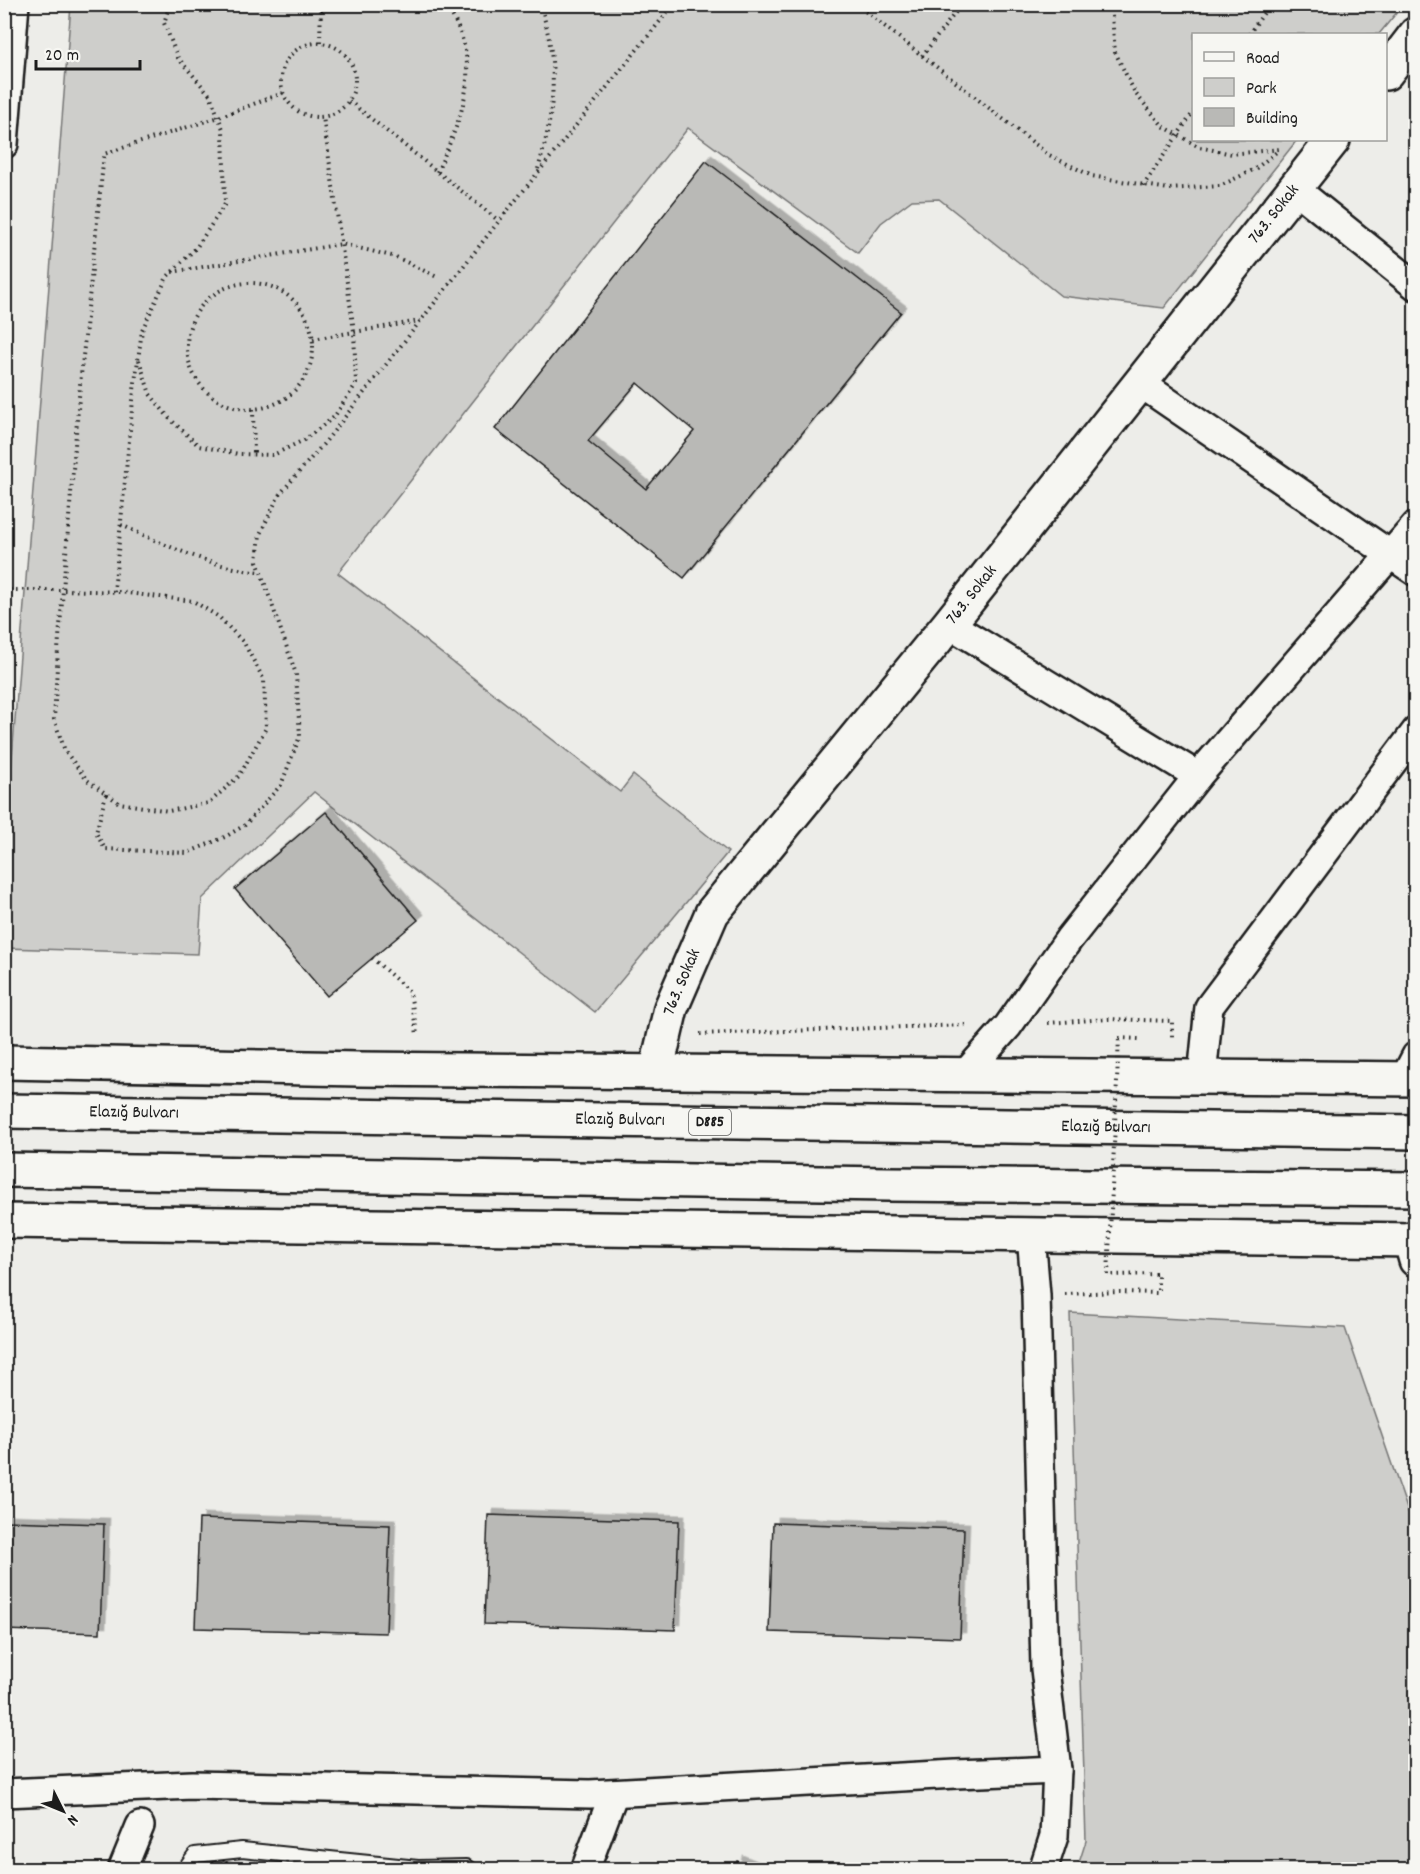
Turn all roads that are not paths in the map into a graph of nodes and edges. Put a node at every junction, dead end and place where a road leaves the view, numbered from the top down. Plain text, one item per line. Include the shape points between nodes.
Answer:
1 (15, 4) edge
2 (1416, 34) edge
3 (1387, 72) edge
4 (1332, 141) edge
5 (4, 144) edge
6 (1294, 188) junction
7 (1416, 286) edge
8 (1140, 383) junction
9 (1416, 525) edge
10 (1390, 556) junction
11 (1416, 572) edge
12 (949, 624) junction
13 (1416, 731) edge
14 (1198, 776) junction
15 (4, 1062) edge
16 (656, 1071) junction
17 (1412, 1071) edge
18 (965, 1074) junction
19 (1202, 1077) junction
20 (4, 1111) edge
21 (1416, 1132) edge
22 (4, 1170) edge
23 (1416, 1189) edge
24 (4, 1221) edge
25 (1031, 1235) junction
26 (1414, 1246) edge
27 (1057, 1770) junction
28 (4, 1793) edge
29 (614, 1793) junction
30 (140, 1826) dead end
31 (123, 1869) edge
32 (184, 1869) edge
33 (470, 1869) edge
34 (585, 1869) edge
35 (1043, 1869) edge

1 - 5 street
2 - 3 main road
4 - 6 main road, 763. Sokak
6 - 7 street
6 - 8 main road, 763. Sokak
8 - 10 street
8 - 12 main road, 763. Sokak
9 - 10 street
10 - 11 street
10 - 14 street
12 - 14 street
12 - 16 main road, 763. Sokak via 712,913 671,1008
13 - 19 street via 1209,1007
14 - 18 street via 1069,939 1008,1026
15 - 16 main road
16 - 18 main road
17 - 19 main road
18 - 19 main road
20 - 21 main road, Elazığ Bulvarı / D885
22 - 23 main road
24 - 25 main road
25 - 26 main road
25 - 27 street via 1036,1295 1045,1669
27 - 29 street
27 - 35 street via 1054,1836
28 - 29 street via 192,1785
29 - 34 street
30 - 31 street
32 - 33 lane via 195,1855 242,1850 418,1868

